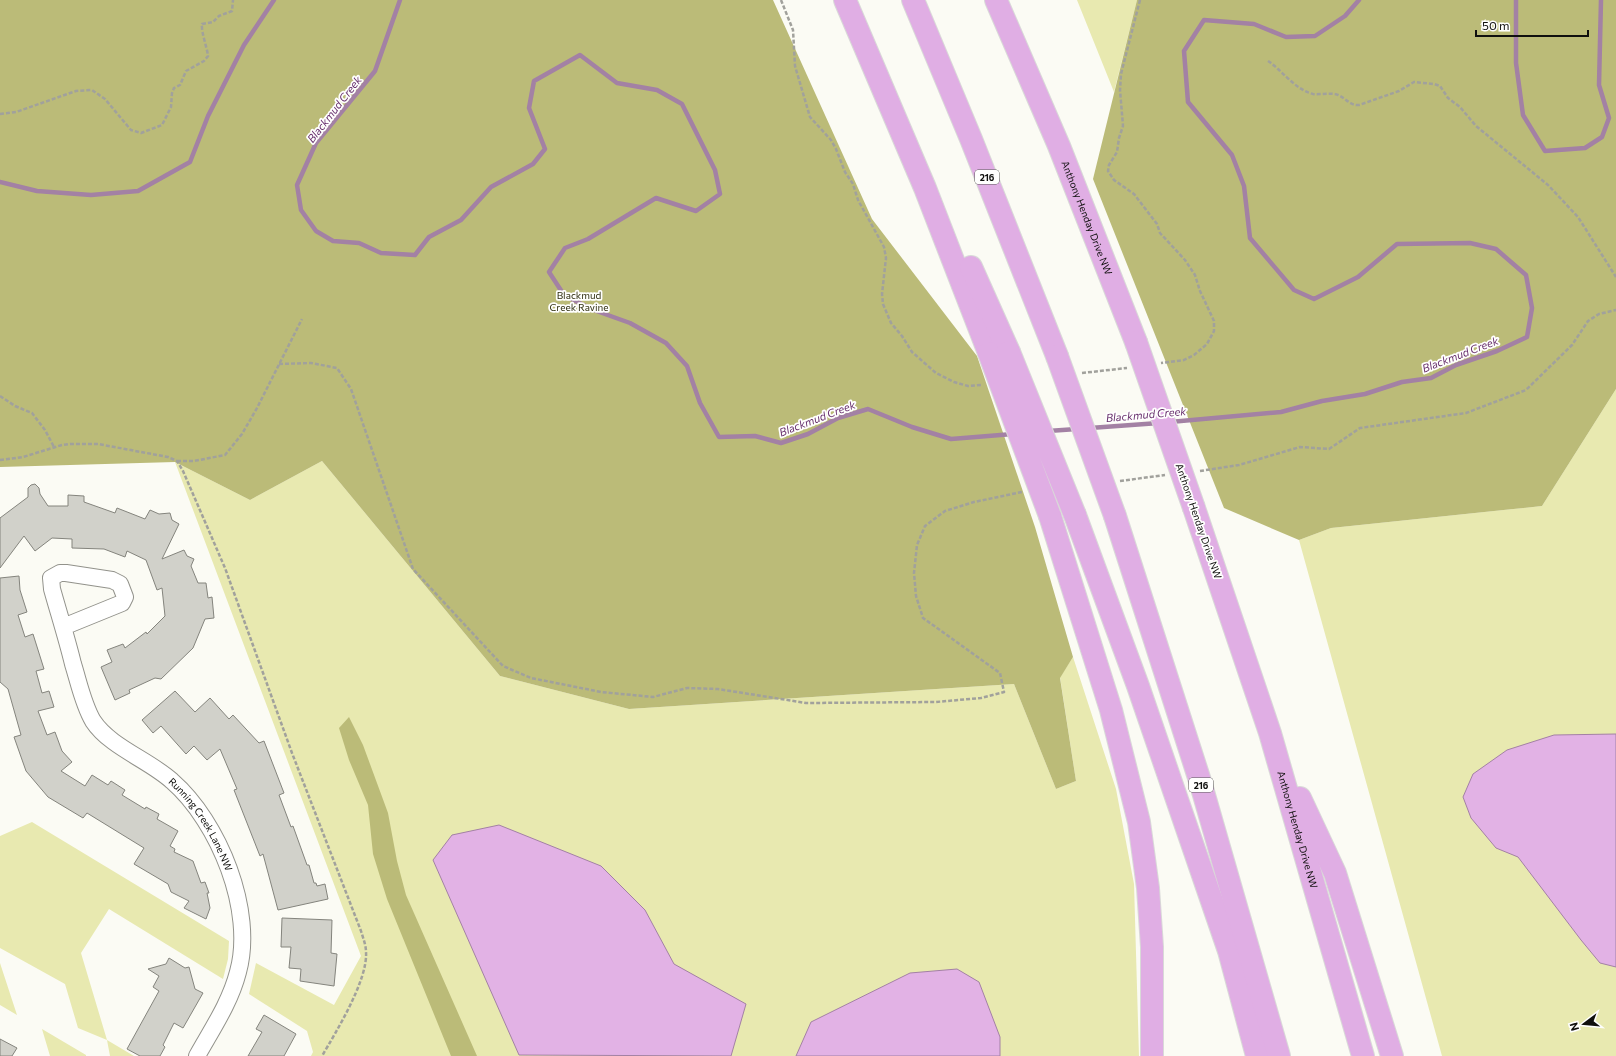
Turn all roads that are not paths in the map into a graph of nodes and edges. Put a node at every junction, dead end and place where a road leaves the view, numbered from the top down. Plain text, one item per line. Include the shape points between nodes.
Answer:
1 (845, 0) edge
2 (913, 0) edge
3 (996, 0) edge
4 (999, 352) junction
5 (63, 627) junction
6 (1270, 734) junction
7 (197, 1056) edge
8 (1152, 1056) edge
9 (1257, 1056) edge
10 (1279, 1056) edge
11 (1363, 1056) edge
12 (1392, 1056) edge

1 - 4 highway via 928,195
2 - 10 highway, 216, bridge via 1057,356 1115,516 1200,781
3 - 6 highway, Anthony Henday Drive NW, bridge via 1059,146 1136,342
4 - 8 highway, bridge via 1111,710 1139,822 1148,888 1152,947
4 - 9 highway, bridge via 1075,515 1138,686 1229,951
5 - 5 street, Running Creek Lane NW via 122,603 125,597 120,584 112,580 66,573 54,575 51,582
5 - 7 street, Running Creek Lane NW via 82,695 93,720 107,736 159,770 187,796 217,841 236,891 242,931 239,971 226,1005
6 - 11 highway, Anthony Henday Drive NW
6 - 12 highway via 1335,873

